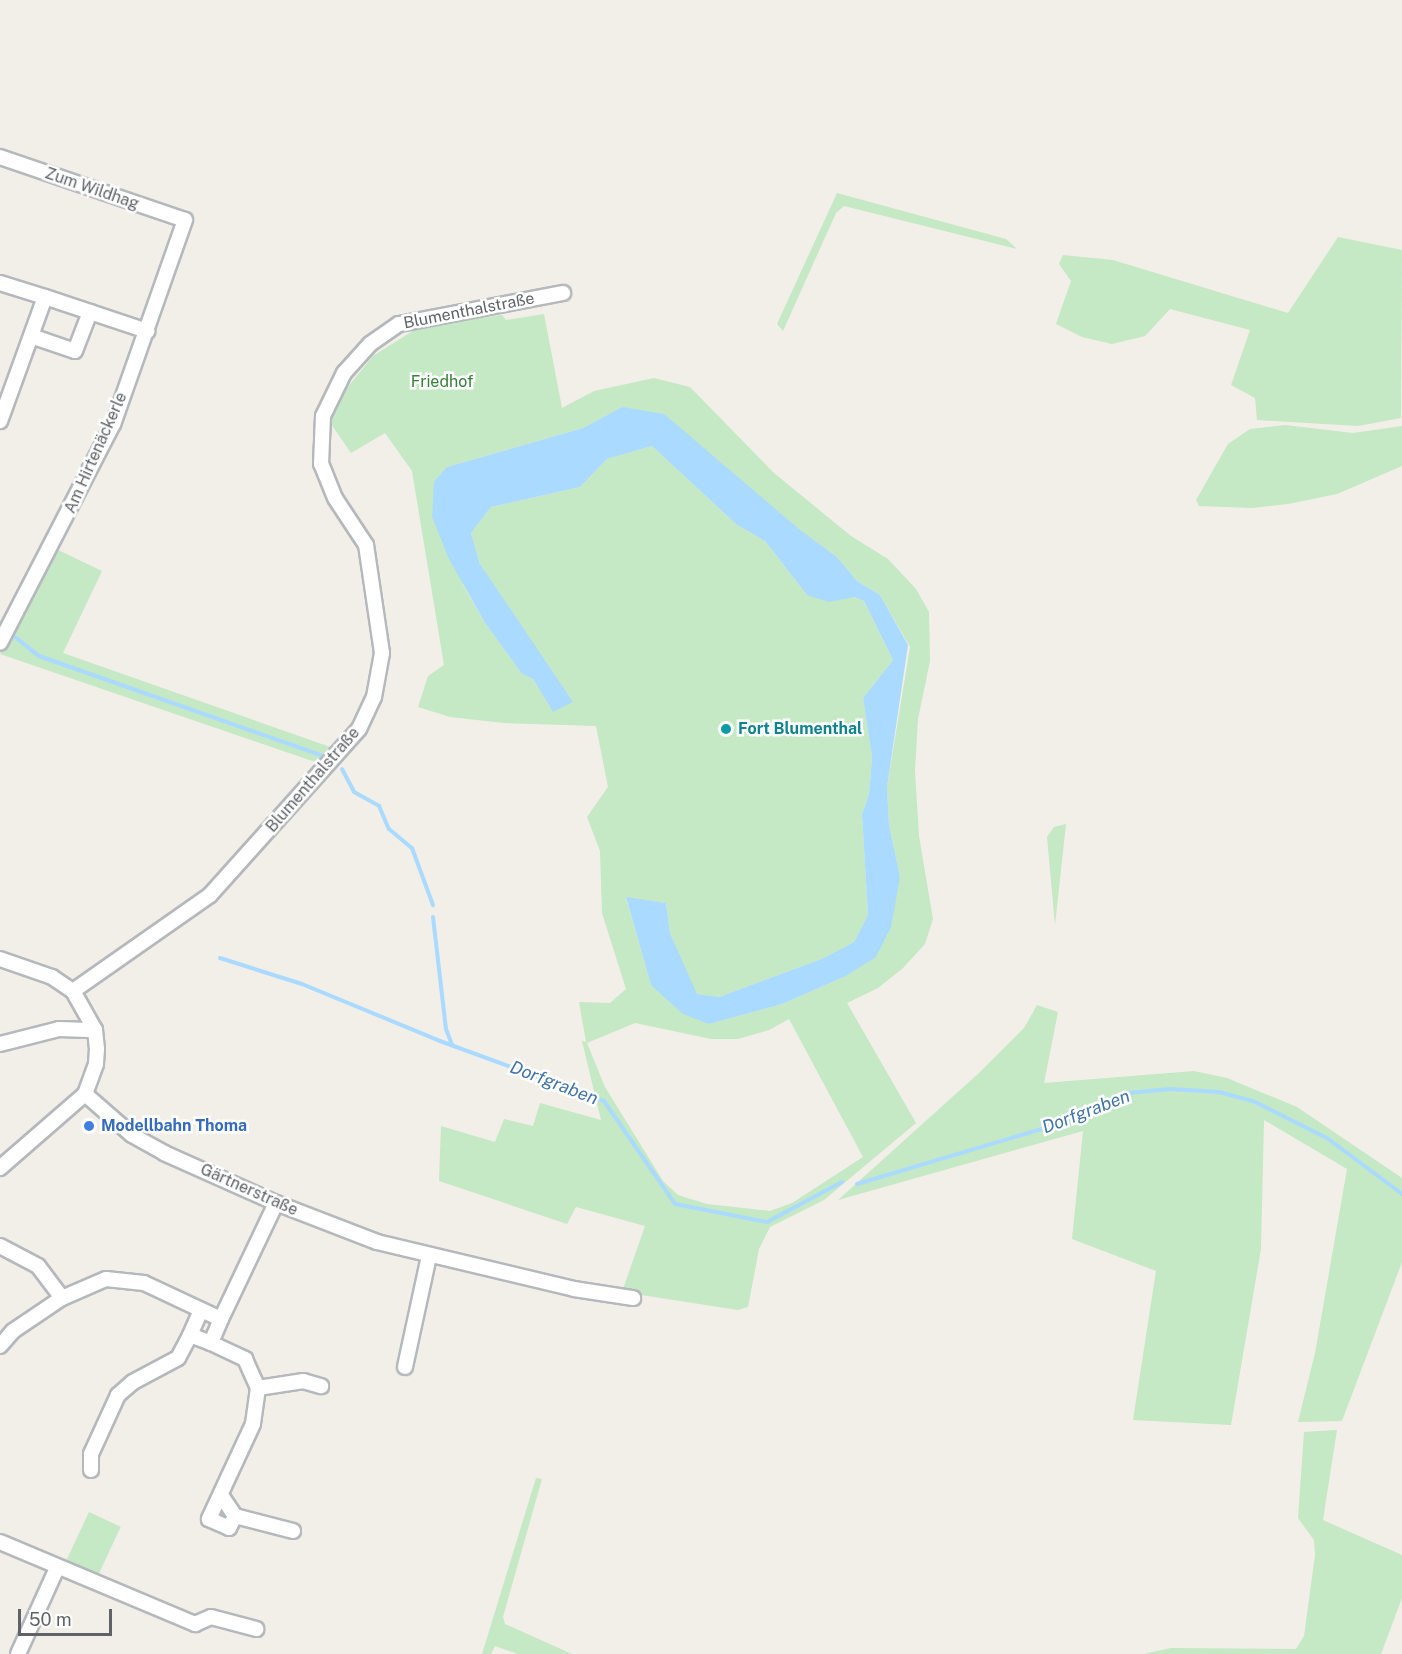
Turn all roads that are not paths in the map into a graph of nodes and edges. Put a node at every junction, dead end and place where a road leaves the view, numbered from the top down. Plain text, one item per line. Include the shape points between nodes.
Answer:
1 (0, 157) edge
2 (185, 220) joint
3 (0, 283) edge
4 (563, 293) dead end
5 (45, 297) junction
6 (90, 312) junction
7 (147, 331) junction
8 (31, 336) junction
9 (0, 421) edge
10 (0, 643) edge
11 (0, 959) edge
12 (73, 991) junction
13 (94, 1030) junction
14 (0, 1044) edge
15 (85, 1094) junction
16 (0, 1168) edge
17 (276, 1203) junction
18 (0, 1246) edge
19 (429, 1256) junction
20 (62, 1298) junction
21 (633, 1298) dead end
22 (201, 1310) junction
23 (221, 1319) junction
24 (190, 1335) junction
25 (211, 1343) junction
26 (0, 1346) edge
27 (405, 1367) dead end
28 (321, 1386) dead end
29 (258, 1388) junction
30 (90, 1470) dead end
31 (220, 1495) junction
32 (235, 1516) junction
33 (293, 1531) dead end
34 (0, 1542) edge
35 (57, 1568) junction
36 (256, 1629) dead end
37 (18, 1654) edge

1 - 2 street, Zum Wildhag
2 - 7 street, Am Hirtenäckerle
3 - 5 street
4 - 12 street, Blumenthalstraße via 399,324 370,344 344,373 320,429 321,464 334,498 366,545 382,653 374,697 359,729 210,895
5 - 6 street
5 - 8 street
6 - 7 street
6 - 8 street via 75,351
7 - 10 street, Am Hirtenäckerle via 94,466
8 - 9 street
11 - 12 street via 52,977
12 - 13 street
13 - 14 street via 59,1029
13 - 15 street via 96,1064
15 - 16 street
15 - 17 street, Gärtnerstraße via 132,1135
17 - 19 street, Gärtnerstraße via 377,1242
17 - 23 street
18 - 20 street via 38,1266
19 - 21 street, Gärtnerstraße via 574,1289
19 - 27 street
20 - 22 street via 99,1281 131,1279
20 - 26 street via 13,1331
22 - 23 street
22 - 24 street
23 - 25 street
24 - 25 street
24 - 30 street via 178,1358 118,1395 91,1454
25 - 29 street via 245,1359
28 - 29 street via 303,1382
29 - 31 street via 253,1424
31 - 32 street
31 - 32 street via 209,1519 229,1528
32 - 33 street
34 - 35 street
35 - 36 street via 195,1624 211,1617
35 - 37 street

